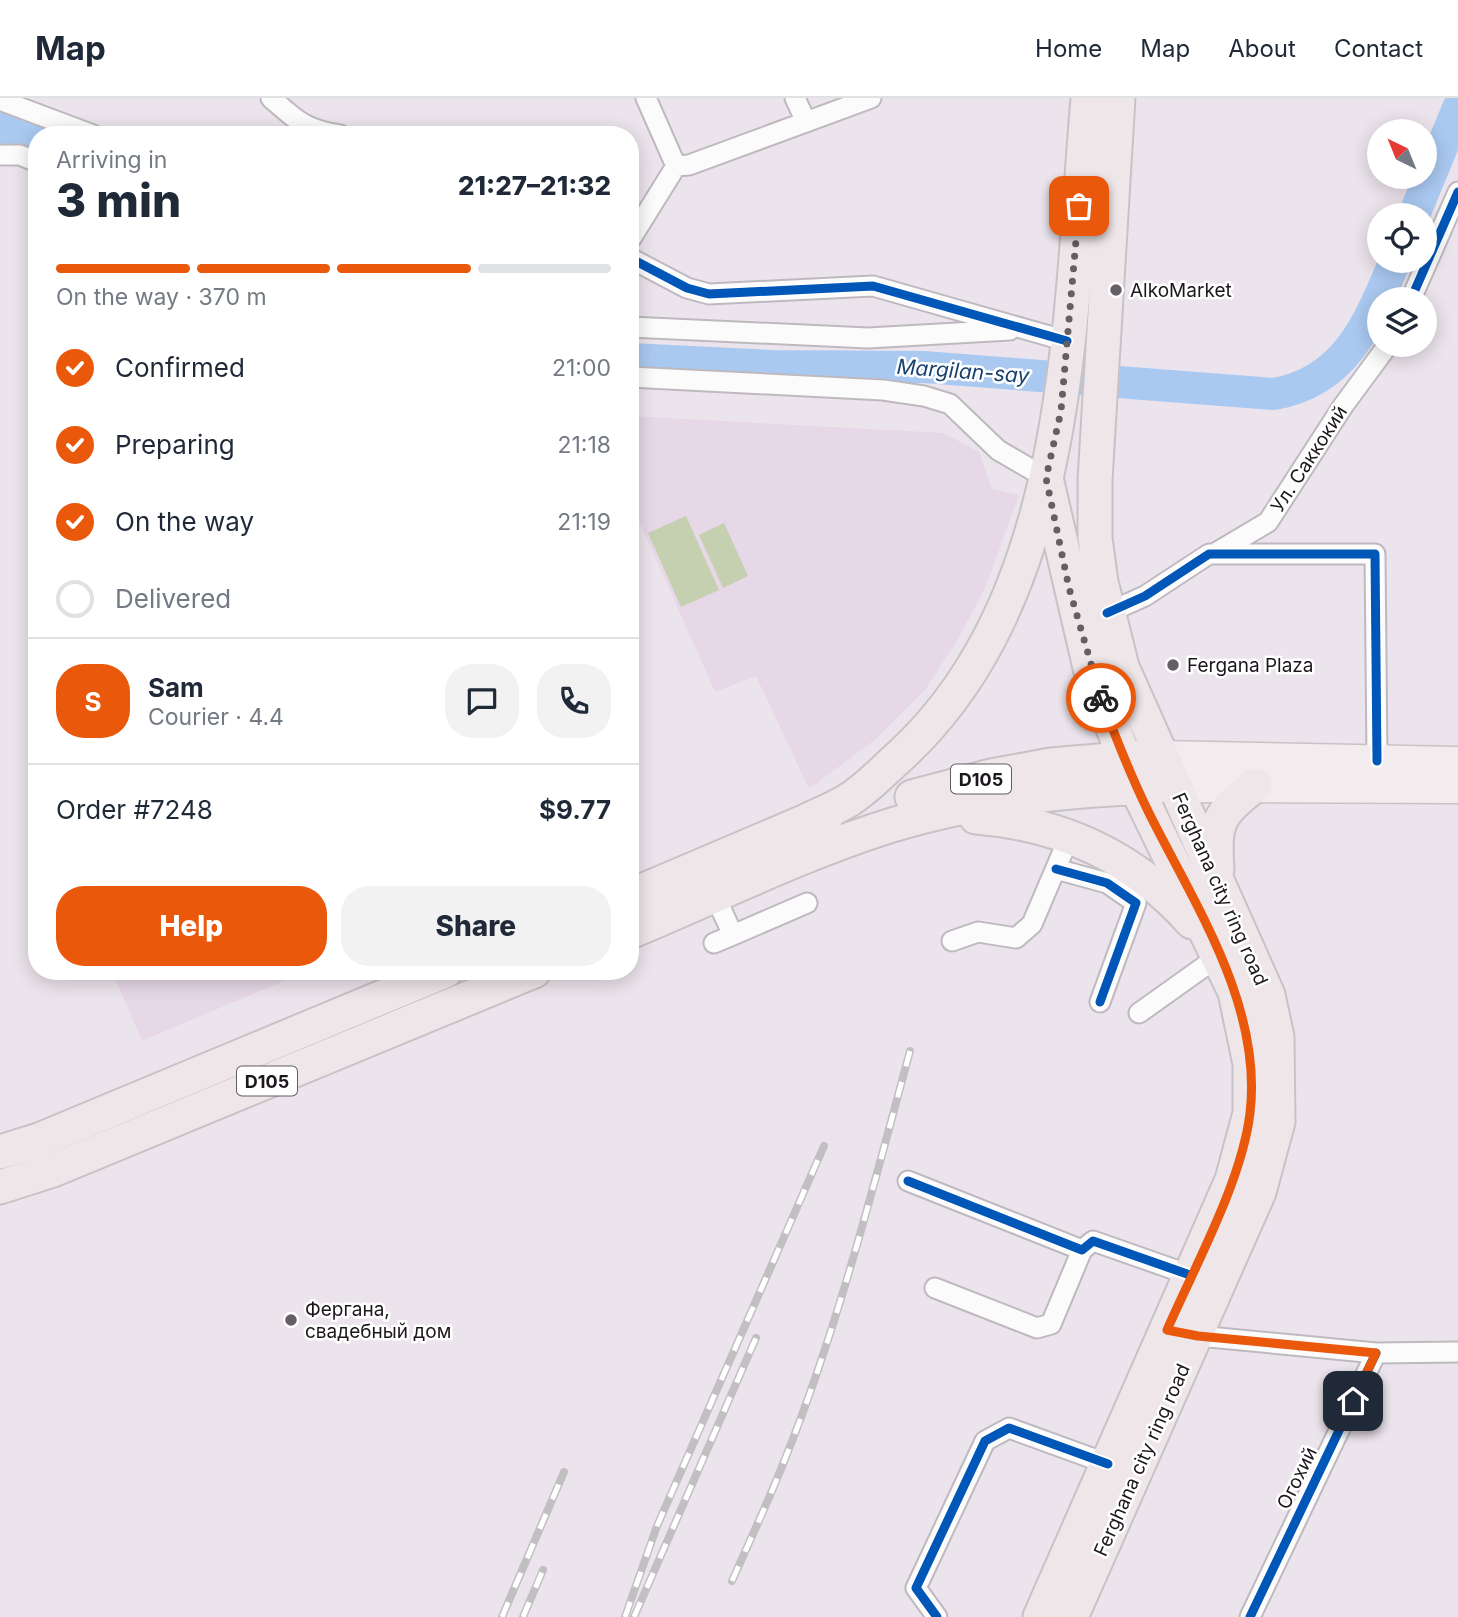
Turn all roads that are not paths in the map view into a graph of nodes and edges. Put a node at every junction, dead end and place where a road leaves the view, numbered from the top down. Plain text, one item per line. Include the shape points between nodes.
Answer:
1 (271, 98) edge
2 (646, 98) edge
3 (795, 98) edge
4 (871, 98) edge
5 (1088, 98) edge
6 (1118, 98) edge
7 (0, 100) edge
8 (806, 122) junction
9 (69, 126) edge
10 (305, 126) edge
11 (0, 155) edge
12 (28, 158) edge
13 (676, 166) junction
14 (1458, 192) edge
15 (639, 226) edge
16 (639, 263) edge
17 (1416, 287) edge
18 (639, 327) edge
19 (1026, 329) junction
20 (1067, 341) junction
21 (1380, 357) edge
22 (639, 377) edge
23 (1046, 478) junction
24 (1213, 554) junction
25 (1107, 613) junction
26 (1377, 761) junction
27 (1458, 763) edge
28 (1168, 771) junction
29 (1130, 773) junction
30 (1255, 785) junction
31 (1458, 787) edge
32 (936, 814) junction
33 (804, 822) junction
34 (1069, 835) junction
35 (1056, 869) junction
36 (1217, 876) junction
37 (639, 892) edge
38 (715, 897) junction
39 (807, 903) dead end
40 (639, 928) edge
41 (733, 934) junction
42 (951, 941) dead end
43 (714, 943) dead end
44 (1218, 953) junction
45 (423, 980) edge
46 (512, 980) edge
47 (1100, 1002) dead end
48 (1139, 1013) dead end
49 (0, 1152) edge
50 (908, 1181) dead end
51 (0, 1187) edge
52 (1082, 1250) junction
53 (1191, 1275) junction
54 (935, 1288) dead end
55 (1182, 1333) junction
56 (1458, 1352) edge
57 (1376, 1353) junction
58 (1108, 1464) junction
59 (937, 1617) edge
60 (1040, 1617) edge
61 (1071, 1617) edge
62 (1250, 1617) edge

1 - 10 street
2 - 13 street
3 - 8 street
4 - 8 street
5 - 20 highway
6 - 25 highway, Ferghana city ring road via 1101,352 1095,538
7 - 9 street
8 - 13 street via 690,165
11 - 12 street
13 - 15 street
14 - 17 street
16 - 19 street via 709,294 873,286
18 - 19 street via 869,338
19 - 20 street
20 - 23 highway via 1061,411
21 - 24 street, Ул. Саккокий via 1268,523
22 - 23 street via 924,396 950,404 998,450
23 - 29 highway, Ferghana city ring road via 1091,673
23 - 33 highway via 1007,605 962,684 917,740 882,772 849,800
24 - 25 street, Ул. Саккокий via 1145,596
24 - 26 street via 1375,554
25 - 28 highway, Ferghana city ring road via 1122,667
26 - 27 main road
26 - 28 main road
28 - 29 highway, D105
28 - 30 main road
28 - 36 highway, Ferghana city ring road
29 - 32 highway, D105 via 1070,790
29 - 33 highway, D105 via 1051,765
29 - 44 highway, Ferghana city ring road
30 - 31 main road
30 - 36 highway via 1220,819 1215,836
32 - 34 highway via 1014,820
32 - 38 highway, D105 via 833,846
33 - 37 highway, D105
34 - 35 street
34 - 44 highway via 1145,876
35 - 42 street via 1032,924 1016,938 978,932
35 - 47 street via 1107,883 1136,903
36 - 55 highway, Ferghana city ring road via 1268,995 1277,1037 1278,1122 1259,1192
38 - 40 highway, D105
38 - 41 street
39 - 41 street
41 - 43 street
44 - 48 street
44 - 53 highway, Ferghana city ring road via 1235,992 1244,1030 1250,1064 1250,1113 1232,1180
45 - 49 highway, D105 via 39,1140
46 - 51 highway, D105 via 66,1165
50 - 52 street
52 - 53 street via 1093,1241
52 - 54 street via 1051,1324 1037,1328
53 - 55 highway, Ferghana city ring road
55 - 57 street
55 - 58 highway, Ferghana city ring road
55 - 61 highway, Ferghana city ring road
56 - 57 street
57 - 62 street, Огохий
58 - 59 street via 1009,1428 985,1441 916,1588
58 - 60 highway, Ferghana city ring road

